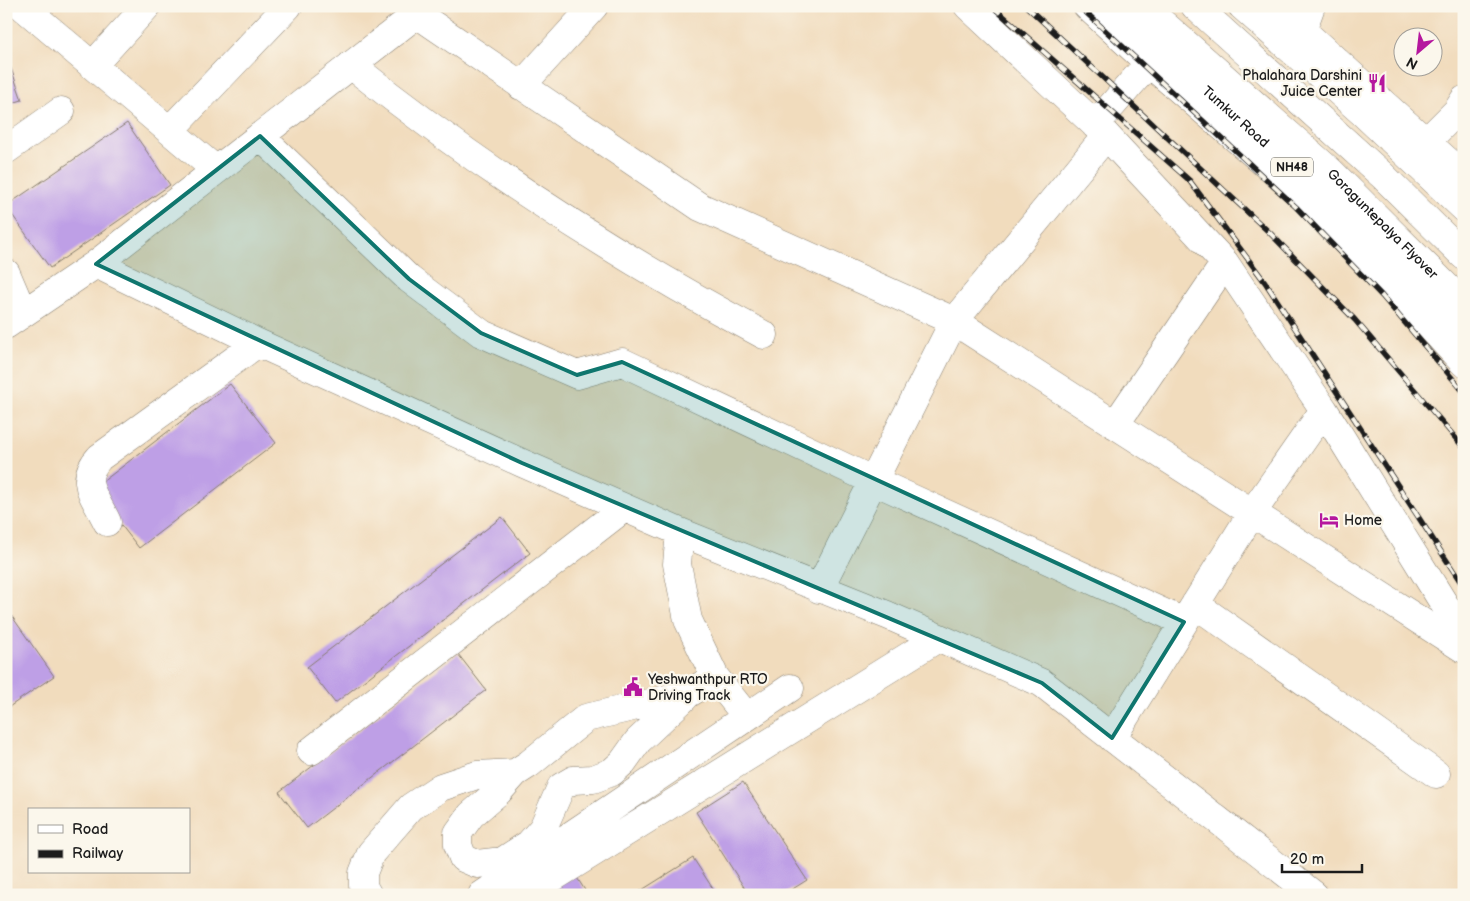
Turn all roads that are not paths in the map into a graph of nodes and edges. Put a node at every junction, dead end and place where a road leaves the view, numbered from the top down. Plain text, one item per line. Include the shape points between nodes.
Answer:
1 (22, 6) edge
2 (147, 6) edge
3 (288, 6) edge
4 (594, 6) edge
5 (968, 6) edge
6 (1087, 6) edge
7 (1112, 6) edge
8 (1143, 6) edge
9 (1195, 6) edge
10 (1242, 6) edge
11 (1274, 6) edge
12 (421, 10) edge
13 (1306, 18) edge
14 (1149, 63) junction
15 (93, 65) junction
16 (352, 65) junction
17 (521, 86) junction
18 (1464, 100) edge
19 (61, 111) dead end
20 (170, 130) junction
21 (1101, 130) junction
22 (260, 136) junction
23 (1426, 142) junction
24 (6, 150) edge
25 (216, 170) junction
26 (1464, 176) edge
27 (1464, 208) edge
28 (1464, 256) edge
29 (1225, 263) junction
30 (96, 264) junction
31 (6, 273) edge
32 (1464, 304) edge
33 (15, 319) edge
34 (954, 321) junction
35 (764, 335) dead end
36 (1464, 337) edge
37 (258, 343) junction
38 (1464, 363) edge
39 (1324, 410) junction
40 (1115, 425) junction
41 (874, 481) junction
42 (624, 508) junction
43 (1252, 513) junction
44 (107, 522) dead end
45 (680, 532) junction
46 (819, 589) junction
47 (1190, 613) junction
48 (1464, 636) edge
49 (938, 638) junction
50 (1464, 648) edge
51 (715, 677) junction
52 (790, 688) dead end
53 (688, 694) junction
54 (747, 717) junction
55 (1112, 738) junction
56 (312, 751) dead end
57 (515, 772) junction
58 (1436, 774) dead end
59 (368, 895) edge
60 (482, 895) edge
61 (525, 895) edge
62 (1314, 895) edge

1 - 15 main road
2 - 15 main road
3 - 20 main road
4 - 17 main road
5 - 21 main road
6 - 14 main road
7 - 36 main road, Tumkur Road / NH48 via 1287,162
8 - 32 main road, Goraguntepalya Flyover via 1330,171
9 - 28 main road via 1382,175
10 - 27 main road
11 - 13 main road
12 - 16 main road
12 - 17 main road
13 - 23 main road
14 - 21 main road
14 - 38 main road via 1338,227
15 - 20 main road
16 - 22 main road
16 - 35 main road via 425,124 564,219
17 - 34 main road via 700,207
18 - 23 main road
19 - 24 main road
20 - 25 main road
21 - 29 main road
21 - 34 main road
22 - 25 main road
22 - 41 main road via 409,279 481,333 577,375 622,362
23 - 26 main road
25 - 30 main road
29 - 39 main road
29 - 40 main road
30 - 33 main road
30 - 37 main road
31 - 33 main road
34 - 40 main road
34 - 41 main road
37 - 42 main road
37 - 44 main road via 100,457 90,468 87,480
39 - 43 main road
39 - 48 main road
40 - 43 main road
41 - 46 main road
41 - 47 main road
42 - 45 main road
42 - 56 main road
43 - 47 main road
43 - 50 main road
45 - 46 main road
45 - 51 main road via 677,564 688,620
46 - 49 main road
47 - 55 main road
47 - 58 main road
49 - 55 main road via 1042,683
49 - 61 main road
51 - 53 main road
51 - 54 main road
52 - 54 main road
53 - 57 main road via 586,718
53 - 57 main road via 638,741 612,772 593,779 573,780 561,787 544,828 530,844 503,861 477,864 463,858 458,833 471,815
54 - 60 main road
55 - 62 main road
57 - 59 main road via 477,775 440,787 411,807 371,853 363,873 363,886

